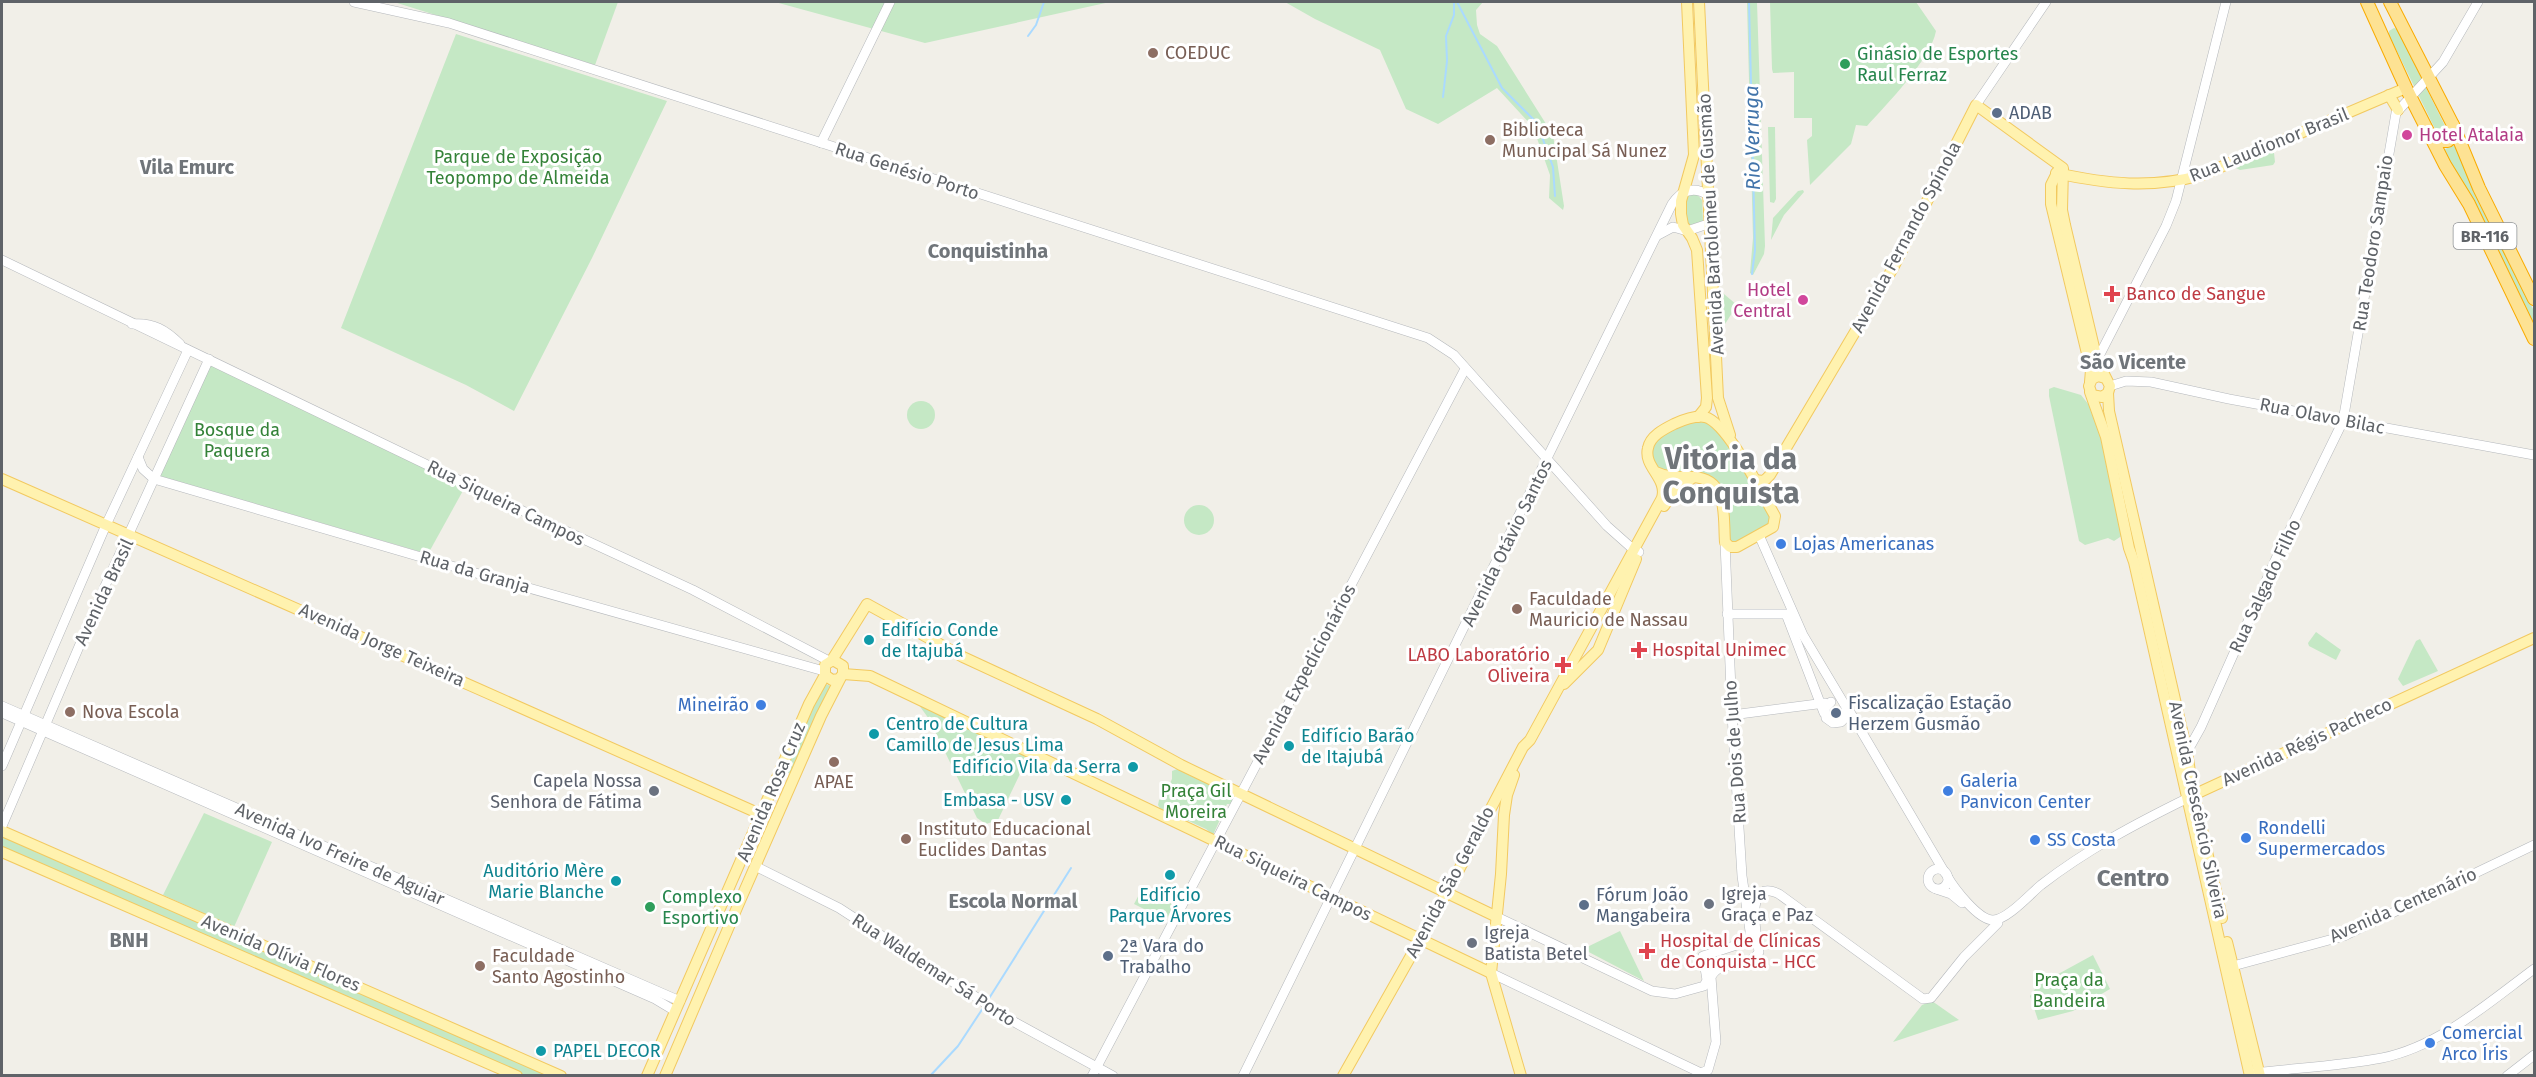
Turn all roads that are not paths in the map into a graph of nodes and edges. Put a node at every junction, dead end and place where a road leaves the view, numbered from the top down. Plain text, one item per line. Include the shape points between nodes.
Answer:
1 (354, 2) edge
2 (890, 2) edge
3 (1686, 2) edge
4 (1699, 2) edge
5 (2046, 2) edge
6 (2226, 2) edge
7 (2367, 2) edge
8 (2390, 2) edge
9 (2478, 2) edge
10 (2404, 26) junction
11 (2383, 38) junction
12 (2429, 78) junction
13 (2408, 92) junction
14 (2389, 96) junction
15 (1976, 105) junction
16 (2398, 110) junction
17 (2453, 125) junction
18 (2430, 135) junction
19 (821, 143) junction
20 (2061, 171) junction
21 (2183, 180) junction
22 (1684, 192) junction
23 (1708, 195) junction
24 (1708, 224) junction
25 (1688, 231) junction
26 (1658, 235) junction
27 (2, 260) edge
28 (2535, 299) edge
29 (2535, 339) edge
30 (185, 348) junction
31 (209, 359) junction
32 (2097, 360) junction
33 (1465, 369) junction
34 (2108, 386) junction
35 (2090, 387) junction
36 (1698, 417) junction
37 (2343, 421) junction
38 (1734, 443) junction
39 (2535, 455) edge
40 (138, 457) junction
41 (1548, 459) junction
42 (1656, 472) junction
43 (1693, 477) junction
44 (2, 479) edge
45 (154, 479) junction
46 (1754, 480) junction
47 (106, 525) junction
48 (1759, 535) junction
49 (130, 536) junction
50 (1725, 542) junction
51 (1637, 551) junction
52 (1727, 614) junction
53 (2535, 638) edge
54 (828, 667) junction
55 (842, 676) junction
56 (1557, 690) junction
57 (1831, 702) junction
58 (1821, 703) junction
59 (2, 706) edge
60 (1846, 707) junction
61 (2, 713) edge
62 (1824, 714) junction
63 (1732, 715) junction
64 (21, 719) junction
65 (44, 729) junction
66 (2176, 733) junction
67 (1530, 740) junction
68 (2187, 752) junction
69 (2, 766) edge
70 (777, 777) junction
71 (793, 783) junction
72 (1240, 793) junction
73 (2191, 796) junction
74 (1490, 807) junction
75 (760, 814) junction
76 (1504, 815) junction
77 (2, 826) edge
78 (2, 832) edge
79 (1216, 841) junction
80 (2535, 845) edge
81 (1354, 850) junction
82 (2, 852) edge
83 (755, 866) junction
84 (1946, 875) junction
85 (2211, 886) junction
86 (1936, 889) junction
87 (1448, 892) junction
88 (1330, 896) junction
89 (171, 905) junction
90 (183, 910) junction
91 (1497, 917) junction
92 (1993, 921) junction
93 (164, 924) junction
94 (176, 930) junction
95 (1419, 940) junction
96 (2233, 966) junction
97 (2535, 969) edge
98 (692, 973) junction
99 (1491, 973) junction
100 (706, 979) junction
101 (1699, 988) junction
102 (1712, 994) junction
103 (677, 1006) junction
104 (2535, 1055) edge
105 (1095, 1072) edge
106 (648, 1074) edge
107 (2255, 1074) edge
108 (517, 1076) edge
109 (561, 1076) edge
110 (666, 1076) edge
111 (1113, 1076) edge
112 (1243, 1076) edge
113 (1343, 1076) edge
114 (1521, 1076) edge
115 (2507, 1076) edge

1 - 19 street, Rua Genésio Porto via 449,23
2 - 19 street
3 - 22 main road, Avenida Bartolomeu de Gusmão via 1694,155
4 - 23 main road, Avenida Bartolomeu de Gusmão
5 - 15 street, Avenida Fernando Spínola
6 - 21 street
7 - 11 highway, BR-116
8 - 10 highway, BR-116
9 - 12 street, Rua Teodoro Sampaio via 2443,62
10 - 11 highway via 2389,23
10 - 12 highway, BR-116
11 - 13 highway, BR-116
12 - 13 street, Rua Teodoro Sampaio
12 - 17 highway, BR-116
13 - 14 main road, Rua Laudionor Brasil
13 - 16 street, Rua Teodoro Sampaio
13 - 18 highway, BR-116
14 - 16 main road
14 - 21 main road, Rua Laudionor Brasil
15 - 20 main road
15 - 46 main road, Avenida Fernando Spínola via 1893,268 1770,476 1764,481
16 - 37 street, Rua Teodoro Sampaio
17 - 18 highway via 2448,141
17 - 28 highway, BR-116 via 2479,188
18 - 29 highway, BR-116 via 2469,204
19 - 33 street, Rua Genésio Porto via 1428,338 1454,355
20 - 21 main road, Rua Laudionor Brasil via 2086,180 2117,183
20 - 32 main road via 2062,210
20 - 35 main road via 2050,191 2051,204 2091,370
21 - 32 street via 2166,226
22 - 23 street via 1695,189
22 - 25 main road, Avenida Bartolomeu de Gusmão via 1681,214
22 - 26 street, Avenida Otávio Santos via 1672,204
23 - 24 main road, Avenida Bartolomeu de Gusmão
24 - 25 street
24 - 38 main road, Avenida Bartolomeu de Gusmão via 1718,398
25 - 26 street via 1673,227
25 - 36 main road, Avenida Bartolomeu de Gusmão via 1697,250 1707,398
26 - 41 street, Avenida Otávio Santos
27 - 30 street, Rua Siqueira Campos via 132,324 158,327
30 - 31 street, Rua Siqueira Campos
30 - 40 street, Avenida Brasil
31 - 45 street, Avenida Brasil
31 - 54 street, Rua Siqueira Campos via 693,590
32 - 34 main road
33 - 41 street, Rua Genésio Porto
33 - 72 street, Avenida Expedicionários
34 - 35 main road via 2099,397
34 - 35 main road via 2098,376
34 - 37 street, Rua Olavo Bilac via 2126,381 2151,382
34 - 66 main road, Avenida Crescêncio Silveira via 2109,411 2140,544
35 - 66 main road, Avenida Crescêncio Silveira via 2106,437 2129,548
36 - 38 main road via 1713,421
36 - 42 main road, Avenida São Geraldo via 1670,426 1651,440 1647,455
37 - 39 street, Rua Olavo Bilac
37 - 68 street, Rua Salgado Filho
38 - 46 main road
40 - 45 street via 142,468
40 - 47 street, Avenida Brasil
41 - 51 street, Rua Genésio Porto via 1607,526
41 - 81 street, Avenida Otávio Santos
42 - 43 main road
42 - 51 main road, Avenida São Geraldo via 1664,494
43 - 50 main road via 1719,489
43 - 51 main road, Avenida São Geraldo via 1672,493
44 - 47 main road, Avenida Jorge Teixeira
45 - 49 street, Avenida Brasil
45 - 54 street, Rua da Granja via 486,576
46 - 48 main road via 1776,520 1773,527
47 - 49 main road, Avenida Jorge Teixeira
47 - 64 street, Avenida Brasil
48 - 50 main road via 1734,548
48 - 60 street via 1803,635
49 - 65 street, Avenida Brasil
49 - 75 main road, Avenida Jorge Teixeira
50 - 52 street, Rua Dois de Julho
51 - 56 main road, Avenida São Geraldo
51 - 56 main road, Avenida São Geraldo via 1598,650
52 - 58 street via 1784,613
52 - 63 street, Rua Dois de Julho
53 - 73 main road, Avenida Régis Pacheco
54 - 55 main road via 832,680
54 - 55 main road via 842,664
54 - 70 main road, Avenida Rosa Cruz
54 - 72 main road, Avenida Rosa Cruz via 867,604 963,657 1097,719
55 - 71 main road, Avenida Rosa Cruz
55 - 79 main road, Rua Siqueira Campos via 870,676
56 - 67 main road, Avenida São Geraldo
57 - 58 street
57 - 60 street
57 - 62 street
58 - 62 street
58 - 63 street
59 - 64 street, Avenida Ivo Freire de Aguiar
60 - 62 street via 1846,717 1837,723 1830,722
60 - 84 street
61 - 64 street, Avenida Ivo Freire de Aguiar
63 - 101 street, Rua Dois de Julho via 1750,939 1703,956 1707,980
64 - 65 street, Avenida Ivo Freire de Aguiar
64 - 69 street, Avenida Brasil
65 - 77 street, Avenida Brasil
65 - 103 street, Avenida Ivo Freire de Aguiar
66 - 68 main road, Avenida Crescêncio Silveira
66 - 73 main road, Avenida Crescêncio Silveira
67 - 74 main road, Avenida São Geraldo
67 - 76 main road via 1513,777
68 - 73 main road, Avenida Crescêncio Silveira
70 - 71 main road via 788,775
70 - 75 main road, Avenida Rosa Cruz
71 - 83 main road, Avenida Rosa Cruz
72 - 79 street, Avenida Expedicionários
72 - 81 main road
73 - 85 main road, Avenida Crescêncio Silveira
73 - 92 street, Avenida Régis Pacheco via 2084,855
74 - 76 main road via 1494,816
74 - 87 main road, Avenida São Geraldo
75 - 98 main road, Avenida Rosa Cruz
76 - 91 main road
78 - 89 main road, Avenida Olívia Flores
79 - 88 main road, Rua Siqueira Campos
79 - 105 street, Avenida Expedicionários
80 - 96 street, Avenida Centenário via 2344,936
81 - 87 main road
81 - 88 street, Avenida Otávio Santos
82 - 93 main road, Avenida Olívia Flores
83 - 100 main road, Avenida Rosa Cruz
83 - 105 street, Rua Waldemar Sá Porto via 839,908
84 - 86 street via 1945,886
84 - 86 street via 1936,870 1929,875 1929,884
84 - 92 street via 1963,898
85 - 96 main road, Avenida Crescêncio Silveira
85 - 107 main road, Avenida Crescêncio Silveira via 2213,909
86 - 92 street via 1959,900 1983,923
87 - 91 main road
87 - 95 main road, Avenida São Geraldo
88 - 95 main road, Rua Siqueira Campos
88 - 112 street, Avenida Otávio Santos
89 - 90 main road, Avenida Olívia Flores
89 - 93 main road
90 - 94 main road
90 - 109 main road, Avenida Olívia Flores
91 - 99 main road
91 - 101 street via 1655,992 1667,995
92 - 102 street via 1928,1000 1779,894 1764,892 1756,899 1754,911 1759,952 1752,960 1719,967 1711,978
93 - 94 main road, Avenida Olívia Flores
94 - 108 main road, Avenida Olívia Flores
95 - 99 main road, Rua Siqueira Campos
95 - 113 main road, Avenida São Geraldo
96 - 107 main road, Avenida Crescêncio Silveira
97 - 107 street via 2453,1028 2383,1058
98 - 100 main road via 698,981
98 - 103 main road, Avenida Rosa Cruz
99 - 102 street, Rua Siqueira Campos via 1697,1072 1708,1070 1716,1042
99 - 114 main road
100 - 110 main road, Avenida Rosa Cruz
101 - 102 street via 1709,988
103 - 106 main road, Avenida Rosa Cruz
104 - 115 street
105 - 111 street, Rua Waldemar Sá Porto

